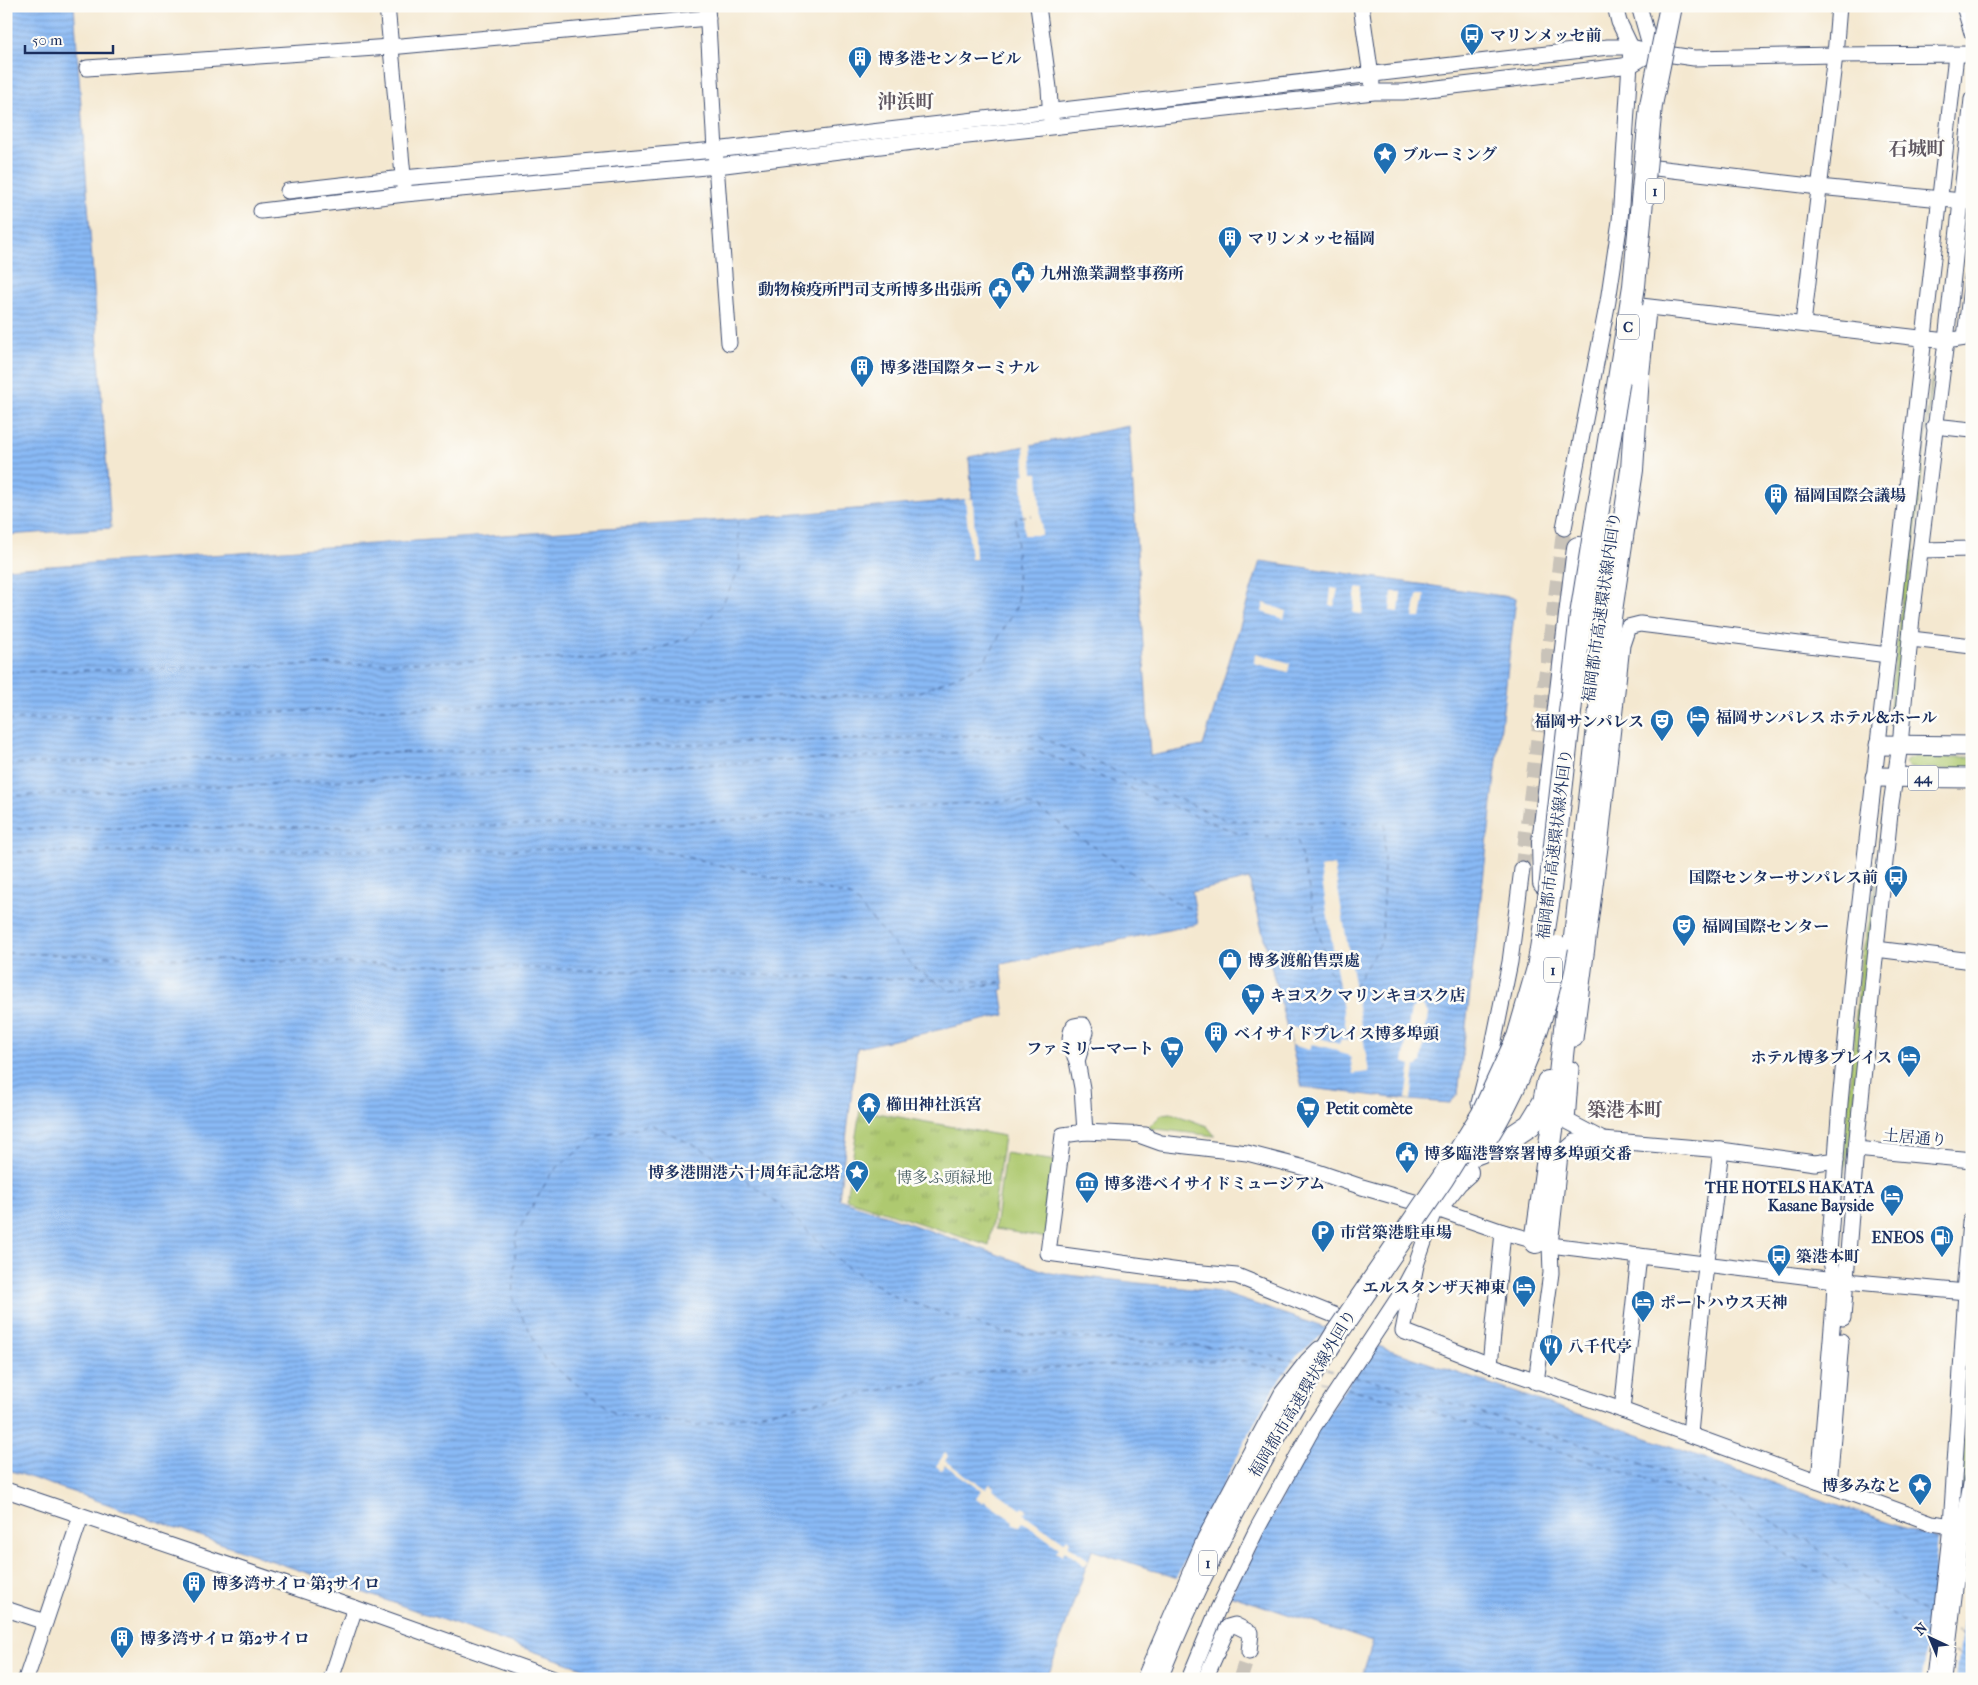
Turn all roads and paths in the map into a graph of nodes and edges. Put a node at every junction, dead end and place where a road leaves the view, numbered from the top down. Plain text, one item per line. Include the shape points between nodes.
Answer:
1 (387, 6) edge
2 (1038, 6) edge
3 (1361, 6) edge
4 (1615, 6) edge
5 (1639, 6) edge
6 (1663, 6) edge
7 (1672, 6) edge
8 (1839, 6) edge
9 (1964, 6) edge
10 (707, 12) edge
11 (1972, 33) edge
12 (390, 47) junction
13 (1631, 47) junction
14 (1652, 52) junction
15 (1956, 54) junction
16 (1972, 54) edge
17 (1835, 55) junction
18 (1631, 65) junction
19 (87, 68) dead end
20 (1370, 74) junction
21 (1374, 92) junction
22 (1972, 99) edge
23 (1651, 105) junction
24 (1052, 111) junction
25 (1050, 129) junction
26 (715, 150) junction
27 (717, 166) junction
28 (1647, 167) junction
29 (403, 178) junction
30 (1819, 187) junction
31 (288, 191) dead end
32 (405, 194) junction
33 (1940, 198) junction
34 (1966, 201) edge
35 (261, 211) dead end
36 (1972, 280) edge
37 (1634, 286) junction
38 (1608, 302) junction
39 (1803, 324) junction
40 (1968, 337) edge
41 (1924, 338) junction
42 (1946, 341) junction
43 (729, 343) dead end
44 (1638, 375) junction
45 (1934, 426) junction
46 (1972, 430) edge
47 (1564, 528) tunnel mouth
48 (1920, 550) junction
49 (1972, 550) edge
50 (1911, 639) junction
51 (1972, 646) edge
52 (1888, 655) junction
53 (1878, 745) junction
54 (1900, 745) junction
55 (1972, 746) edge
56 (1875, 777) junction
57 (1896, 778) junction
58 (1972, 778) edge
59 (1522, 869) tunnel mouth
60 (1876, 949) junction
61 (1972, 960) edge
62 (1077, 1061) dead end
63 (1560, 1074) junction
64 (1085, 1132) junction
65 (1603, 1140) junction
66 (1856, 1149) junction
67 (1721, 1150) junction
68 (1836, 1160) junction
69 (1972, 1160) edge
70 (1432, 1207) junction
71 (1972, 1222) edge
72 (1503, 1232) junction
73 (1543, 1244) junction
74 (1639, 1256) junction
75 (1706, 1263) junction
76 (1416, 1265) junction
77 (1841, 1280) junction
78 (1970, 1293) edge
79 (1343, 1327) junction
80 (1490, 1365) junction
81 (1536, 1382) junction
82 (1622, 1410) junction
83 (1690, 1434) junction
84 (1972, 1478) edge
85 (1823, 1483) junction
86 (6, 1490) edge
87 (81, 1516) junction
88 (1962, 1528) edge
89 (1955, 1546) junction
90 (355, 1608) junction
91 (6, 1609) edge
92 (45, 1622) junction
93 (1249, 1652) tunnel mouth
94 (26, 1679) edge
95 (331, 1679) edge
96 (554, 1679) edge
97 (1144, 1679) edge
98 (1156, 1679) edge
99 (1173, 1679) edge
100 (1189, 1679) edge
101 (1205, 1679) edge
102 (1934, 1679) edge
103 (1944, 1679) edge

1 - 12 street
2 - 24 street
3 - 20 street
4 - 13 street
5 - 14 street
6 - 23 highway, bridge
7 - 23 highway, 福岡都市高速環状線外回り / C, bridge
7 - 44 highway, 福岡都市高速環状線内回り / 1, bridge
8 - 17 street
9 - 11 street
10 - 12 street
10 - 26 street
12 - 19 street
12 - 29 street
13 - 14 street
13 - 18 street
13 - 20 street
14 - 17 street via 1694,58
14 - 18 street
14 - 28 street
15 - 16 street
15 - 17 street
15 - 33 street
17 - 30 street
18 - 21 street via 1403,92
18 - 38 street via 1620,221
20 - 21 street
20 - 24 street
21 - 25 street
22 - 34 street
23 - 37 highway, 福岡都市高速環状線外回り / C, bridge
24 - 25 street
24 - 26 street
25 - 27 street
26 - 27 street
26 - 29 street
27 - 32 street
27 - 43 street
28 - 30 street
28 - 38 street via 1635,259
29 - 31 street
29 - 32 street
30 - 33 street
30 - 39 street
32 - 35 street
33 - 34 street
33 - 41 street
34 - 42 street
36 - 40 street
37 - 70 highway, bridge via 1578,548 1552,756 1543,842 1550,934 1550,1072 1544,1102 1530,1125 1503,1143 1472,1155 1448,1176
37 - 79 highway, 福岡都市高速環状線外回り / C, bridge via 1582,615 1549,898 1529,1003 1518,1037 1482,1114
38 - 39 street
38 - 47 street
39 - 41 street
40 - 42 street
41 - 42 street
41 - 52 street
42 - 45 street
44 - 63 highway via 1632,470 1609,627
44 - 99 highway, 福岡都市高速環状線内回り / 1, bridge via 1597,617 1559,937 1545,1008 1536,1034 1517,1082 1496,1122 1456,1186 1364,1318 1302,1418 1240,1533
45 - 46 street
45 - 48 street
48 - 49 street
48 - 50 street
50 - 51 street
50 - 54 street
52 - 53 street
52 - 65 street via 1640,624 1628,627 1622,645 1566,1121
53 - 54 main road, 44
53 - 56 street
54 - 55 main road, 44
54 - 57 street
56 - 57 main road, 44
56 - 68 street via 1854,955
57 - 58 main road, 44
57 - 60 street
59 - 70 street via 1510,962 1474,1124
60 - 61 street
60 - 66 street
62 - 64 street
63 - 70 highway via 1549,1123 1541,1134 1525,1146 1478,1163
63 - 73 highway
64 - 70 street via 1254,1144 1362,1188
64 - 79 street via 1063,1135 1048,1254 1237,1276 1315,1308
65 - 67 street
65 - 73 street via 1575,1142 1560,1155
66 - 69 street, 土居通り
66 - 77 street
67 - 68 street via 1815,1163
67 - 75 street
68 - 77 street via 1829,1253
70 - 72 street
70 - 76 street
70 - 79 street, bridge via 1397,1248
71 - 78 main road
72 - 73 street
72 - 80 street
73 - 74 street
73 - 81 street via 1551,1273
74 - 75 street
74 - 82 street
75 - 77 street
75 - 83 street
76 - 80 street via 1403,1331
76 - 100 street via 1399,1297 1314,1426 1257,1529
77 - 78 street
77 - 85 street via 1820,1470
78 - 88 street
79 - 97 street, bridge via 1307,1361 1282,1393 1205,1538
79 - 98 highway, 福岡都市高速環状線外回り / 1 via 1266,1450 1221,1534
80 - 81 street
81 - 82 street
82 - 83 street
83 - 85 street
84 - 88 street
85 - 88 street via 1932,1523
86 - 87 street
87 - 90 street
87 - 92 street
88 - 89 street
89 - 102 street
89 - 103 street
90 - 95 street
90 - 96 street
91 - 92 street
92 - 94 street
93 - 101 street via 1251,1633 1235,1625 1228,1628

